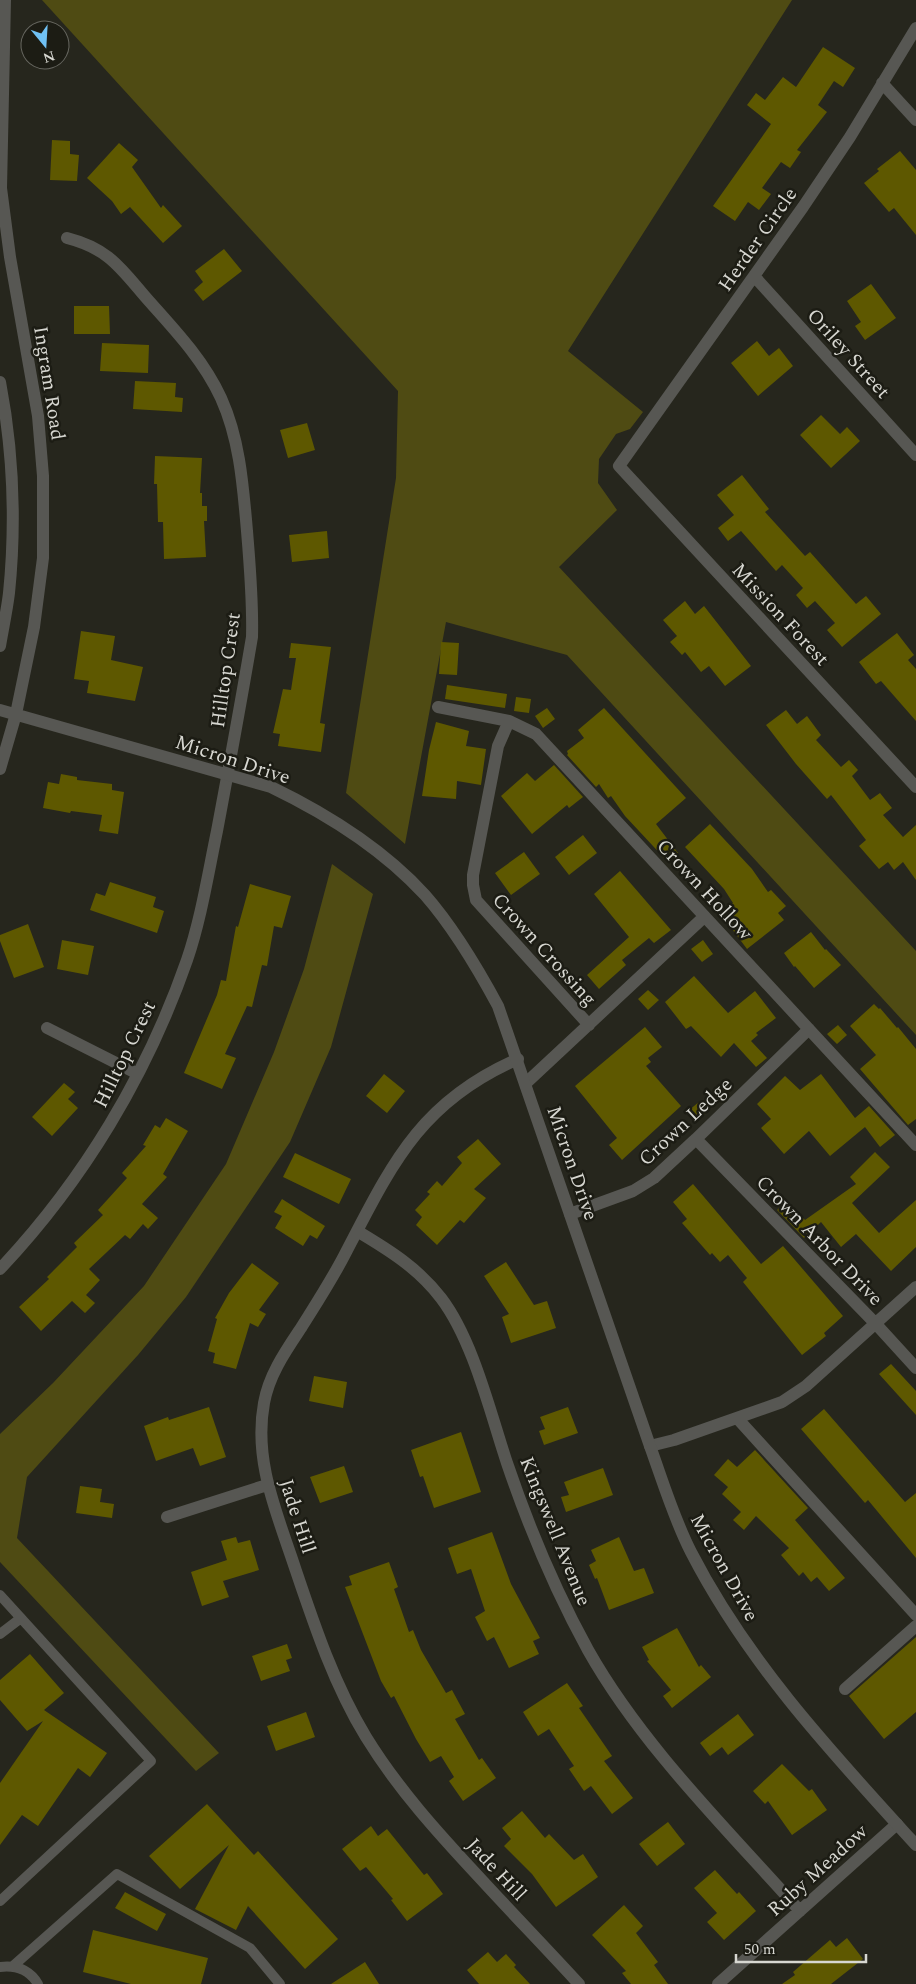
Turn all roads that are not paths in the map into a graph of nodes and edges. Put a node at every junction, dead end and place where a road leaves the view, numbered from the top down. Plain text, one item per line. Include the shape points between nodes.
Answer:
1 (5, 0) edge
2 (916, 28) edge
3 (882, 83) junction
4 (916, 120) edge
5 (1, 143) edge
6 (67, 238) dead end
7 (754, 276) junction
8 (0, 382) edge
9 (916, 455) edge
10 (619, 466) joint
11 (0, 646) edge
12 (438, 707) dead end
13 (0, 710) edge
14 (16, 714) junction
15 (509, 721) junction
16 (0, 769) edge
17 (228, 774) junction
18 (916, 787) edge
19 (704, 917) junction
20 (588, 1025) junction
21 (47, 1028) dead end
22 (809, 1029) junction
23 (518, 1059) junction
24 (138, 1074) junction
25 (526, 1083) junction
26 (696, 1139) junction
27 (916, 1145) edge
28 (570, 1214) junction
29 (357, 1231) junction
30 (0, 1269) edge
31 (916, 1287) edge
32 (876, 1324) junction
33 (916, 1368) edge
34 (736, 1418) junction
35 (650, 1446) junction
36 (267, 1485) junction
37 (167, 1517) dead end
38 (0, 1596) edge
39 (916, 1615) edge
40 (21, 1618) junction
41 (916, 1626) edge
42 (0, 1634) edge
43 (845, 1689) dead end
44 (897, 1824) junction
45 (915, 1843) edge
46 (0, 1900) edge
47 (800, 1911) junction
48 (13, 1966) junction
49 (0, 1967) edge
50 (38, 1984) edge
51 (280, 1984) edge
52 (579, 1984) edge
53 (718, 1984) edge

1 - 5 street, Ingram Road
2 - 3 street, Herder Circle
3 - 4 street
3 - 7 street, Herder Circle via 850,137
5 - 14 street, Ingram Road via 1,188 38,416 43,476 43,558 34,626
6 - 17 street, Hilltop Crest via 88,244 110,256 188,344 221,398 234,432 243,482 253,600 252,637
7 - 9 street, Oriley Street
7 - 10 street, Herder Circle
8 - 11 street via 9,450 12,510 9,593
10 - 18 street, Mission Forest
12 - 15 street, Crown Hollow
13 - 14 street, Micron Drive
14 - 16 street, Ingram Road
14 - 17 street, Micron Drive
15 - 19 street, Crown Hollow via 536,734
15 - 20 street, Crown Crossing via 498,746 490,780 473,875 476,900
17 - 23 street, Micron Drive via 271,787 309,805 379,852 425,895 476,965 498,1006
17 - 24 street, Hilltop Crest via 204,894 187,959
19 - 20 street
19 - 22 street, Crown Hollow
20 - 25 street
21 - 24 street
22 - 26 street, Crown Ledge
22 - 27 street, Crown Hollow
23 - 25 street, Micron Drive
23 - 29 street, Jade Hill via 475,1081 433,1114 399,1155
24 - 30 street, Hilltop Crest via 112,1121 55,1205
25 - 28 street, Micron Drive
26 - 28 street, Crown Ledge via 654,1178 633,1191
26 - 32 street, Crown Arbor Drive
28 - 35 street, Micron Drive
29 - 36 street, Jade Hill via 330,1282 274,1370 264,1402 260,1434
29 - 47 street, Kingswell Avenue via 412,1267 453,1317 471,1356 520,1502 551,1578 589,1651 652,1744
31 - 32 street
32 - 33 street, Crown Arbor Drive
32 - 34 street via 806,1386 782,1402
34 - 35 street
34 - 39 street
35 - 44 street, Micron Drive via 690,1551 734,1627 796,1709
36 - 37 street
36 - 52 street, Jade Hill via 312,1620 336,1680 366,1736 401,1790 434,1830
38 - 40 lane
40 - 42 lane
40 - 46 lane via 151,1761
41 - 43 street
44 - 45 street, Micron Drive
44 - 47 street, Ruby Meadow
47 - 53 street, Ruby Meadow
48 - 49 lane
48 - 50 lane via 25,1970
48 - 51 lane via 117,1874 250,1948

